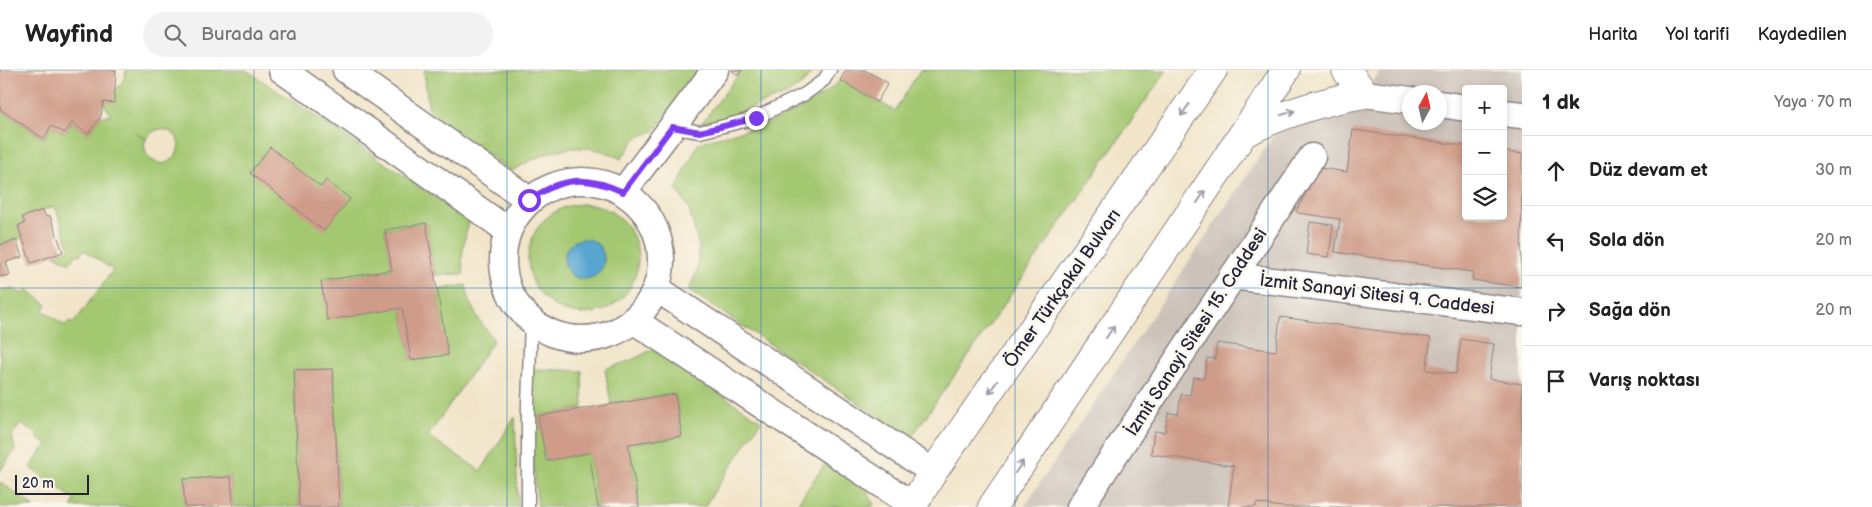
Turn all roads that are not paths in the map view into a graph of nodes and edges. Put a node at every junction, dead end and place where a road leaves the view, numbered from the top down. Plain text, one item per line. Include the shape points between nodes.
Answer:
1 (282, 70) edge
2 (346, 70) edge
3 (715, 70) edge
4 (830, 70) edge
5 (1213, 70) edge
6 (1286, 70) edge
7 (1346, 70) edge
8 (1365, 94) junction
9 (1402, 99) edge
10 (1447, 105) edge
11 (1462, 107) edge
12 (1507, 113) edge
13 (1522, 115) edge
14 (672, 127) junction
15 (1244, 133) junction
16 (1312, 157) dead end
17 (623, 192) junction
18 (529, 200) junction
19 (508, 230) junction
20 (1232, 276) junction
21 (656, 288) junction
22 (1522, 312) edge
23 (633, 320) junction
24 (531, 321) junction
25 (934, 472) junction
26 (912, 506) edge
27 (528, 507) edge
28 (992, 507) edge
29 (1080, 507) edge

1 - 19 street
2 - 18 street
3 - 14 street
4 - 14 lane via 824,80 805,94 756,118 700,132
5 -> 25 main road, Ömer Türkçakal Bulvarı
6 - 15 main road
7 - 8 main road
8 - 9 street
15 -> 8 main road via 1309,106
10 - 11 street
12 - 13 street
14 - 17 street
28 -> 15 main road
16 - 20 street, İzmit Sanayi Sitesi 15. Caddesi
17 - 18 street via 585,180 565,182
17 - 21 street via 640,206 653,224 660,245 661,267
18 - 19 street
19 - 24 street via 502,255 504,279 514,302
20 - 22 street, İzmit Sanayi Sitesi 9. Caddesi
20 - 29 street, İzmit Sanayi Sitesi 15. Caddesi
21 - 23 street via 647,306
21 - 25 street
23 - 24 street via 609,334 582,339 555,335
23 - 26 street
24 - 27 lane
25 - 26 main road, Ömer Türkçakal Bulvarı

